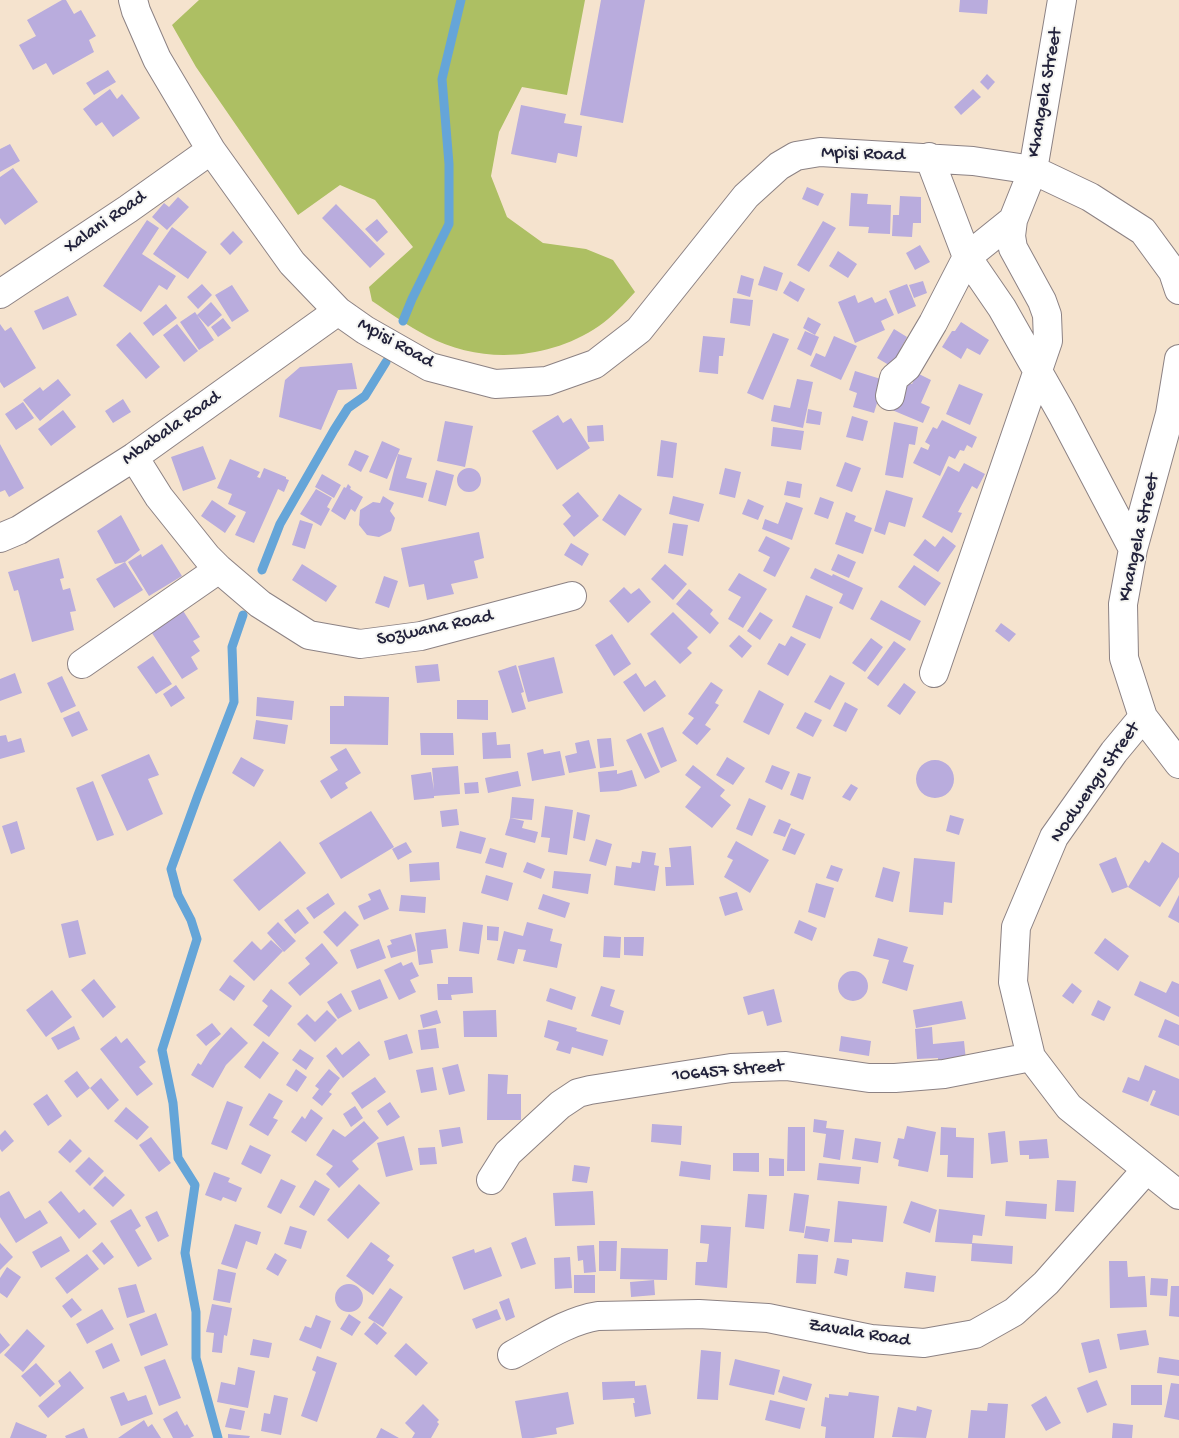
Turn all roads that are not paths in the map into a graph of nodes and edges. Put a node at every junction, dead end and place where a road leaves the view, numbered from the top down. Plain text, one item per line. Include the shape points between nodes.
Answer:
1 (132, 0) edge
2 (1062, 0) edge
3 (211, 150) junction
4 (929, 157) junction
5 (1033, 170) junction
6 (1013, 220) junction
7 (967, 257) junction
8 (1179, 290) edge
9 (0, 294) edge
10 (338, 311) junction
11 (1179, 358) edge
12 (1037, 371) junction
13 (890, 396) dead end
14 (134, 457) junction
15 (0, 538) edge
16 (1133, 549) junction
17 (219, 569) junction
18 (572, 596) dead end
19 (82, 664) dead end
20 (934, 673) dead end
21 (1143, 717) junction
22 (1179, 764) edge
23 (1031, 1057) junction
24 (1146, 1170) junction
25 (491, 1180) dead end
26 (1179, 1195) edge
27 (512, 1356) dead end

1 - 3 street, Mpisi Road via 157,59
2 - 5 street, Khangela Street
3 - 9 street, Xalani Road
3 - 10 street, Mpisi Road via 292,263
4 - 5 street, Mpisi Road
4 - 7 street
4 - 10 street, Mpisi Road via 820,152 796,156 784,163 746,196 639,330 595,364 547,381 495,384 430,366
5 - 6 street
5 - 8 street, Khangela Street via 1090,197 1143,231 1173,272
6 - 7 street
6 - 12 street via 1012,248 1042,300 1047,315 1048,341
7 - 12 street via 1002,308
7 - 13 street via 933,324 907,367 894,378
10 - 14 street, Mbabala Road
11 - 16 street, Khangela Street via 1170,414
12 - 16 street
12 - 20 street
14 - 15 street, Mbabala Road
14 - 17 street, Sozwana Road via 159,497
16 - 21 street, Khangela Street via 1123,604 1124,658
17 - 18 street, Sozwana Road via 260,604 309,635 360,644 421,636
17 - 19 street
21 - 22 street, Khangela Street
21 - 23 street, Nodwengu Street via 1054,837 1016,927 1013,982
23 - 24 street, Nodwengu Street via 1069,1106
23 - 25 street, 106457 Street via 944,1074 895,1078 869,1078 786,1066 731,1068 590,1090 578,1093 560,1105 508,1153
24 - 26 street, Nodwengu Street
24 - 27 street, Zavala Road via 1046,1283 1014,1312 975,1334 924,1343 871,1339 768,1318 699,1314 598,1316 566,1326

